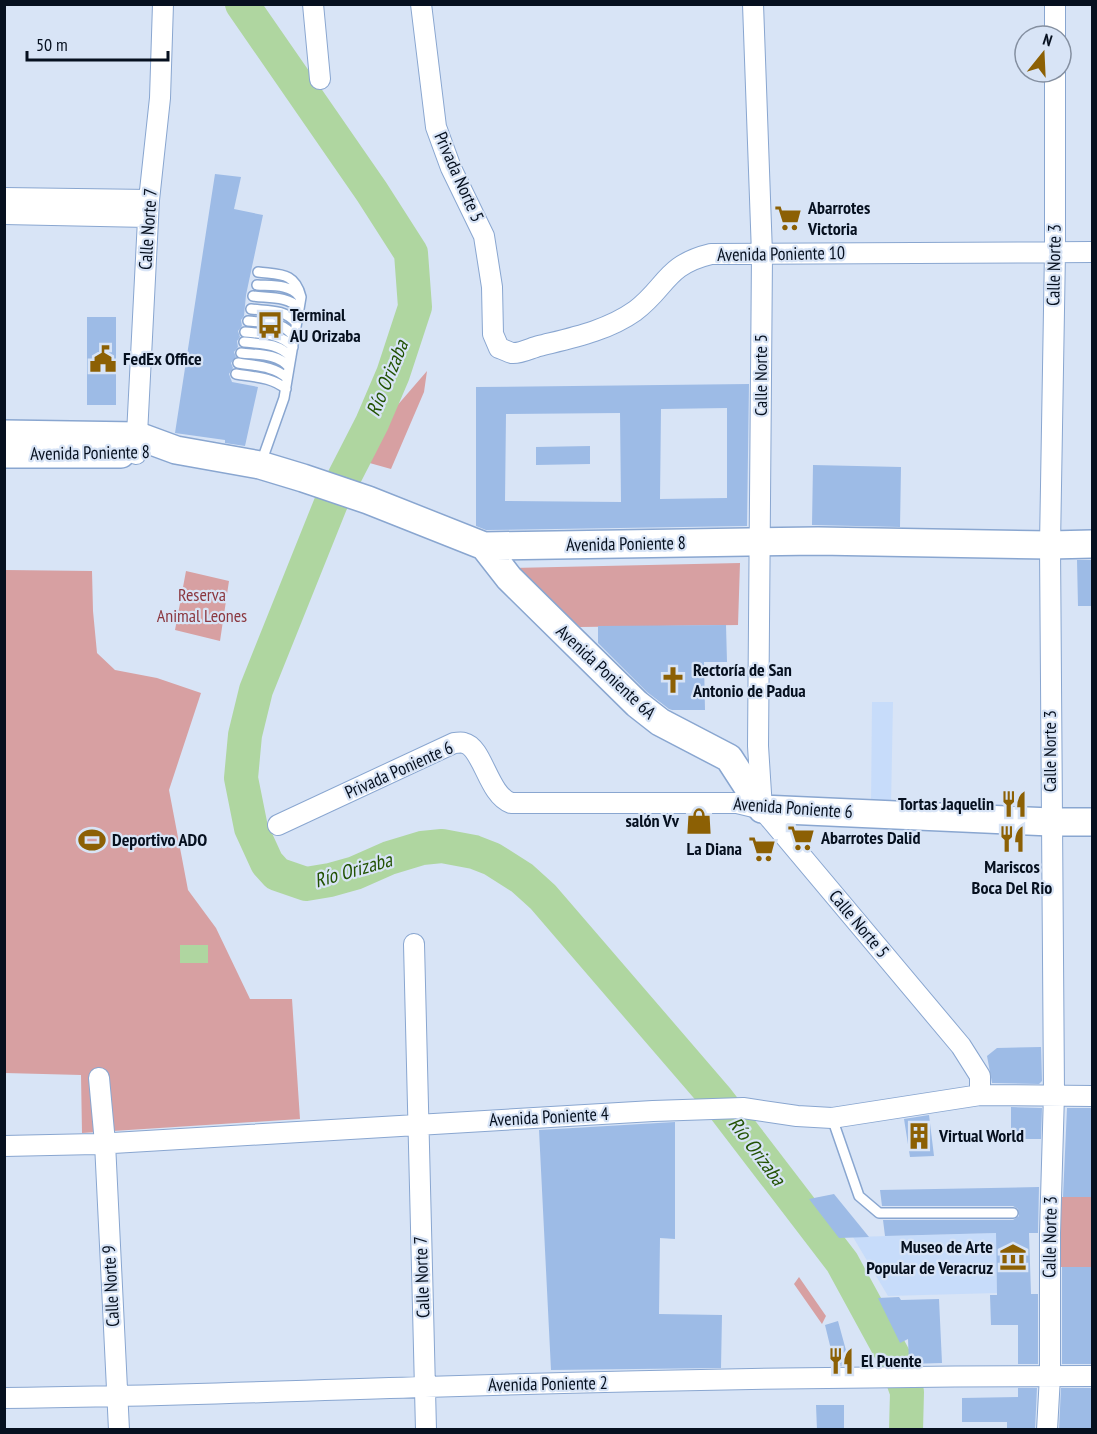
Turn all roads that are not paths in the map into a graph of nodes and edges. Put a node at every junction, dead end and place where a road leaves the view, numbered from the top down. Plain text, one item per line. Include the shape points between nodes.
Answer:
1 (163, 4) edge
2 (313, 4) edge
3 (421, 4) edge
4 (753, 4) edge
5 (1055, 4) edge
6 (1055, 24) edge
7 (320, 79) dead end
8 (1055, 84) edge
9 (4, 198) edge
10 (149, 209) junction
11 (4, 214) edge
12 (1055, 251) junction
13 (1092, 252) edge
14 (762, 254) junction
15 (258, 272) dead end
16 (257, 285) dead end
17 (254, 297) dead end
18 (301, 297) junction
19 (299, 308) junction
20 (251, 309) dead end
21 (248, 321) dead end
22 (296, 322) junction
23 (246, 332) dead end
24 (244, 342) dead end
25 (499, 348) joint
26 (292, 352) junction
27 (241, 353) dead end
28 (238, 363) dead end
29 (236, 374) dead end
30 (288, 378) junction
31 (286, 389) junction
32 (4, 434) edge
33 (137, 445) junction
34 (4, 454) edge
35 (260, 465) junction
36 (760, 543) junction
37 (1092, 544) edge
38 (1050, 545) junction
39 (484, 546) junction
40 (758, 746) junction
41 (729, 758) junction
42 (497, 793) joint
43 (762, 809) junction
44 (1051, 822) junction
45 (1092, 822) edge
46 (278, 825) dead end
47 (414, 944) dead end
48 (99, 1078) dead end
49 (1054, 1094) junction
50 (980, 1095) junction
51 (1092, 1096) edge
52 (832, 1118) junction
53 (418, 1125) junction
54 (105, 1143) junction
55 (4, 1146) edge
56 (1013, 1213) dead end
57 (1050, 1376) junction
58 (1092, 1376) edge
59 (426, 1387) junction
60 (4, 1398) edge
61 (117, 1398) junction
62 (119, 1430) edge
63 (426, 1430) edge
64 (1047, 1430) edge

1 - 10 street, Calle Norte 7 via 160,98
2 - 7 street
3 - 25 street, Privada Norte 5 via 436,127 484,236 492,287 493,334
4 - 14 street, Calle Norte 5
5 - 6 street
8 - 12 street, Calle Norte 3
9 - 10 street
10 - 11 street
10 - 33 street, Calle Norte 7
12 - 13 street, Avenida Poniente 10
12 - 14 street, Avenida Poniente 10
12 - 38 street, Calle Norte 3
14 - 25 street, Avenida Poniente 10 via 711,254 695,258 668,276 634,312 615,322 590,333 514,353
14 - 36 street, Calle Norte 5
15 - 18 lane via 289,277 298,285
16 - 18 lane via 295,290
17 - 19 lane via 285,300
18 - 19 lane
19 - 22 lane
20 - 22 lane via 282,312
21 - 26 lane via 289,329
22 - 26 lane
23 - 26 lane via 278,335 286,339
24 - 26 lane
26 - 27 lane via 283,360
26 - 30 lane
28 - 30 lane via 271,368
29 - 31 lane via 269,380
30 - 31 lane
31 - 35 lane
32 - 33 street, Avenida Poniente 8
33 - 34 street, Avenida Poniente 8
33 - 35 street, Avenida Poniente 8
35 - 39 street, Avenida Poniente 8 via 368,500
36 - 38 street, Avenida Poniente 8
36 - 39 street, Avenida Poniente 8
36 - 40 street, Calle Norte 5
37 - 38 street, Avenida Poniente 8
38 - 44 street, Calle Norte 3
39 - 41 street, Avenida Poniente 6A via 509,578 637,704 660,722
40 - 41 street
40 - 43 street, Calle Norte 5
41 - 43 street, Avenida Poniente 6A
42 - 43 street, Avenida Poniente 6 via 511,803 737,803
42 - 46 street, Privada Poniente 6 via 473,748 465,742 454,743
43 - 44 street, Avenida Poniente 6
43 - 50 street, Calle Norte 5 via 961,1046 980,1076
44 - 45 street, Avenida Poniente 6
44 - 49 street, Calle Norte 3
47 - 53 street, Calle Norte 7
48 - 54 street, Calle Norte 9
49 - 50 street, Avenida Poniente 4
49 - 51 street, Avenida Poniente 4
49 - 57 street, Calle Norte 3
50 - 52 street, Avenida Poniente 4
52 - 53 street, Avenida Poniente 4 via 743,1108
52 - 56 lane via 859,1196 879,1213
53 - 54 street, Avenida Poniente 4
53 - 59 street, Calle Norte 7
54 - 55 street, Avenida Poniente 4
54 - 61 street, Calle Norte 9
57 - 58 street, Avenida Poniente 2
57 - 59 street, Avenida Poniente 2
57 - 64 street, Calle Norte 3
59 - 61 street, Avenida Poniente 2
59 - 63 street, Calle Norte 7
60 - 61 street, Avenida Poniente 2
61 - 62 street, Calle Norte 9

